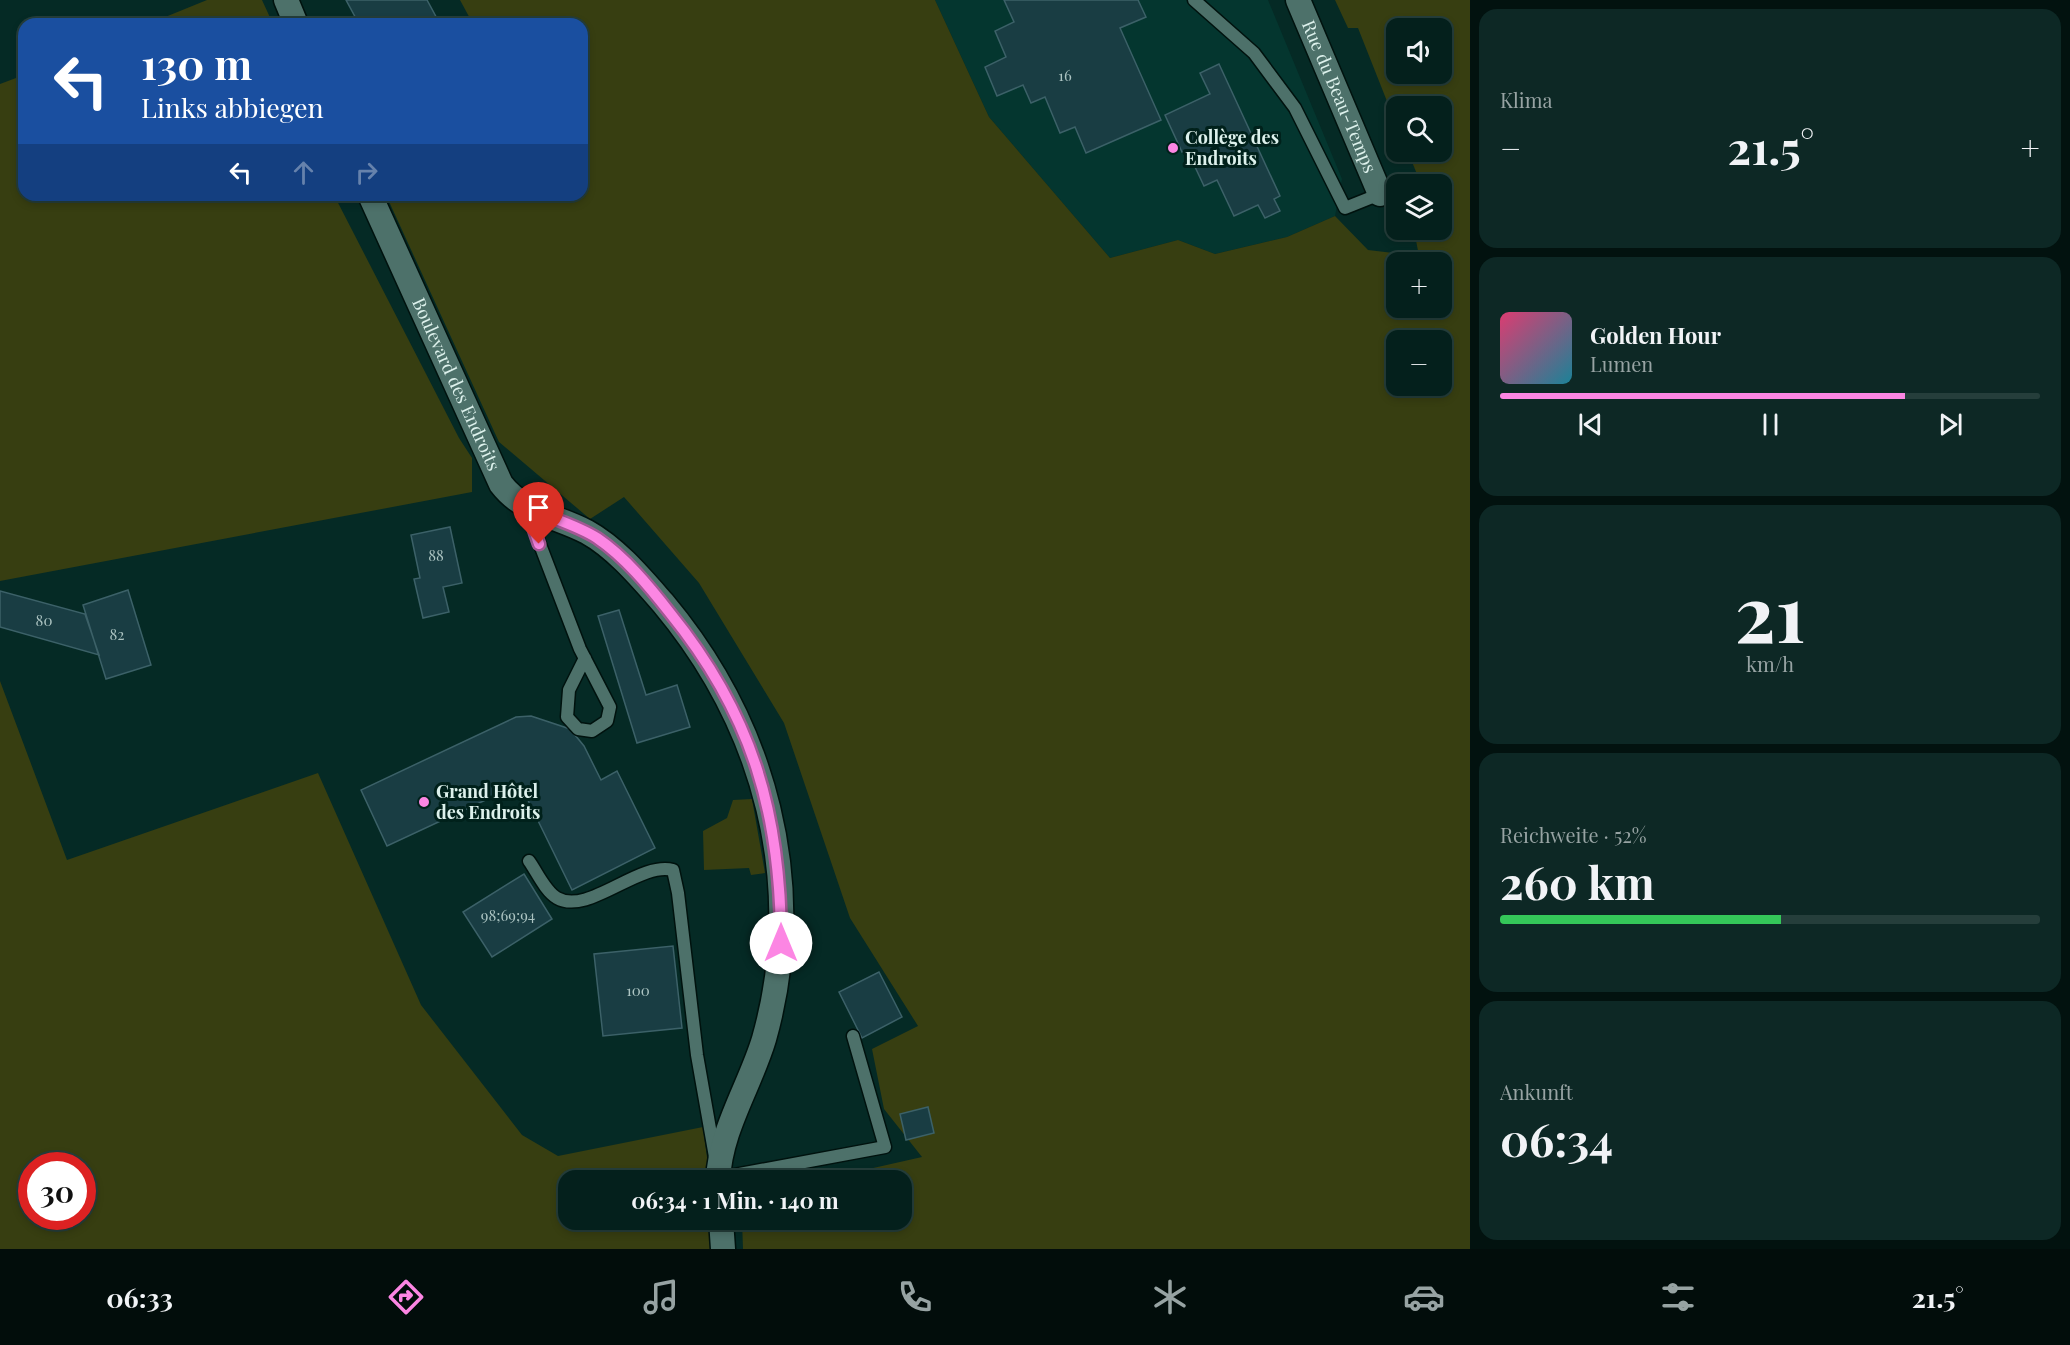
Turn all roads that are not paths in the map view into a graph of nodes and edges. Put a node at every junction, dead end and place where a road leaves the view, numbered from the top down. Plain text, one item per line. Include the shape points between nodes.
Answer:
1 (286, 0) edge
2 (1194, 0) edge
3 (1298, 0) edge
4 (294, 18) edge
5 (1380, 194) joint
6 (373, 201) edge
7 (526, 507) junction
8 (585, 658) junction
9 (529, 861) dead end
10 (853, 1036) dead end
11 (716, 1170) edge
12 (720, 1170) edge
13 (769, 1170) edge
14 (722, 1230) edge
15 (723, 1249) edge

1 - 4 street
2 - 5 lane via 1254,53 1295,108 1345,208
3 - 5 street, Rue du Beau-Temps
6 - 7 street, Boulevard des Endroits via 494,471 509,494
7 - 8 lane
7 - 12 street, Boulevard des Endroits via 600,540 663,603 718,680 744,729 765,793 778,860 778,973 763,1040 725,1140
8 - 8 lane via 610,707 607,721 592,731 578,729 567,717 569,690
9 - 11 lane via 551,893 566,901 591,897 656,870 673,870
10 - 13 lane via 885,1147
14 - 15 street

